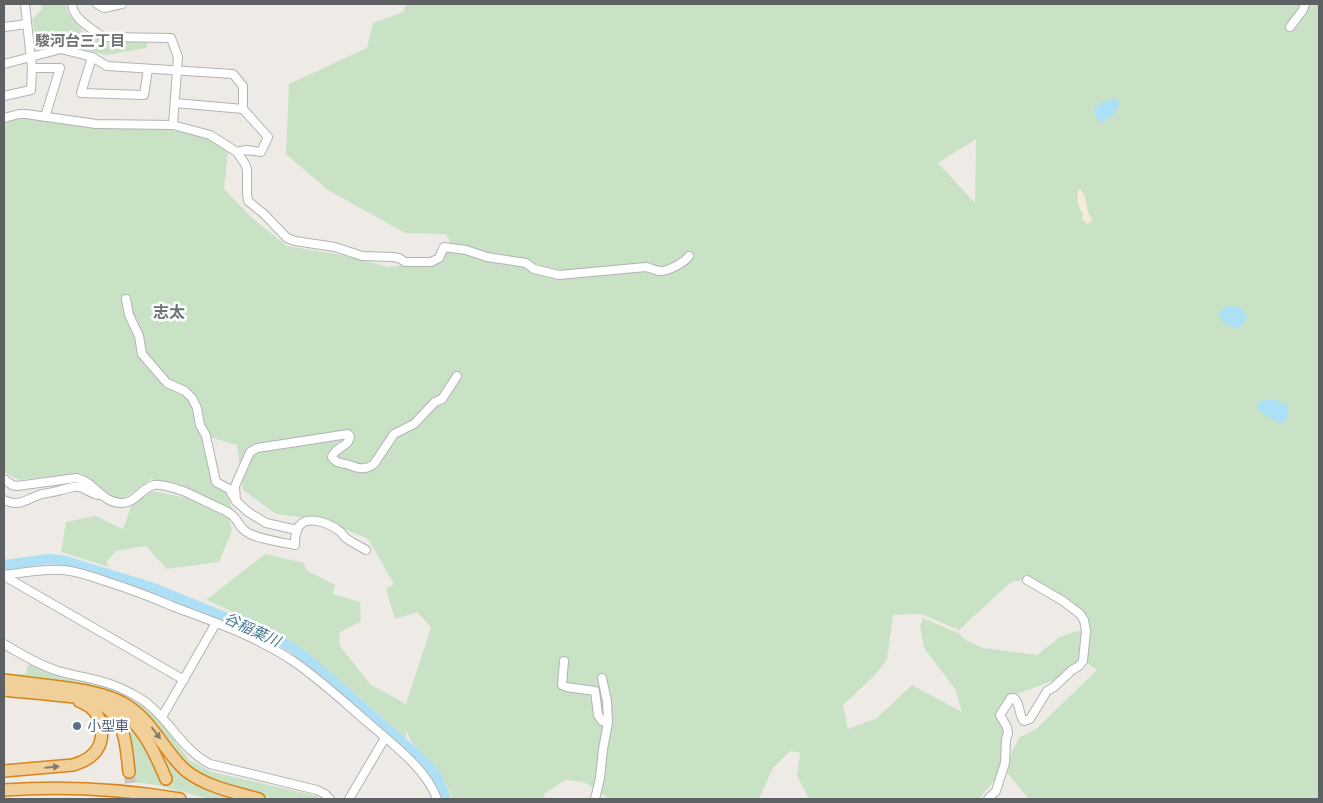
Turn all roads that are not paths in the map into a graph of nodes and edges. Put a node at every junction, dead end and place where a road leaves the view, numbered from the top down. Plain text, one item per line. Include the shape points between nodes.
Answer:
1 (25, 4) edge
2 (72, 4) edge
3 (97, 4) edge
4 (122, 4) edge
5 (1305, 4) edge
6 (27, 24) junction
7 (4, 27) edge
8 (1290, 27) dead end
9 (92, 57) junction
10 (30, 58) junction
11 (4, 64) edge
12 (32, 68) junction
13 (148, 69) junction
14 (177, 71) junction
15 (4, 96) edge
16 (175, 103) junction
17 (243, 109) junction
18 (45, 117) junction
19 (4, 118) edge
20 (173, 125) junction
21 (237, 152) junction
22 (689, 256) dead end
23 (126, 299) dead end
24 (457, 376) dead end
25 (4, 479) edge
26 (102, 495) junction
27 (4, 500) edge
28 (236, 501) junction
29 (297, 530) junction
30 (366, 550) dead end
31 (4, 576) edge
32 (1027, 580) dead end
33 (216, 623) junction
34 (4, 644) edge
35 (564, 661) dead end
36 (602, 678) dead end
37 (184, 680) junction
38 (5, 687) edge
39 (86, 691) junction
40 (64, 692) junction
41 (162, 717) junction
42 (608, 723) junction
43 (385, 738) junction
44 (4, 771) edge
45 (129, 772) tunnel mouth
46 (166, 779) dead end
47 (4, 790) edge
48 (180, 799) edge
49 (259, 799) edge
50 (330, 799) edge
51 (349, 799) edge
52 (437, 799) edge
53 (595, 799) edge
54 (988, 799) edge

1 - 6 street
2 - 14 street via 80,19 101,36 171,38 178,57
3 - 4 street via 104,8
5 - 8 street
6 - 7 street
6 - 10 street
9 - 10 street via 61,50
9 - 13 street via 107,66
9 - 13 street via 81,93 144,95
10 - 11 street
10 - 12 street
12 - 15 street via 32,90
12 - 18 street via 60,68
13 - 14 street
14 - 16 street
14 - 17 street via 233,74 243,86
16 - 17 street
16 - 20 street
17 - 21 street via 268,136 261,152
18 - 19 street via 19,114
18 - 20 street via 96,124
20 - 21 street via 210,135
21 - 22 street via 246,164 248,201 286,238 295,241 334,247 362,256 399,258 406,262 431,262 438,258 444,247 526,262 534,269 559,275 646,267 660,271 684,262
23 - 28 street via 142,354 167,383 192,398 206,436 216,482 229,489
24 - 28 street via 442,399 414,424 394,434 369,467 339,464 332,457 350,441 348,434 257,448 247,456 238,478
25 - 26 street via 17,486 76,478 88,482
26 - 27 street via 74,487 41,494 21,503
26 - 29 street via 123,504 154,485 162,486 185,492 232,515 244,530 254,536 294,546
28 - 29 street via 266,523
29 - 30 street via 307,521 329,524
31 - 33 street via 64,570 135,591
31 - 37 street
32 - 54 street via 1080,614 1086,631 1083,661 1047,691 1030,719 1024,721 1017,700 1011,698 1000,715 1008,734 1005,763 996,791
33 - 37 street
33 - 43 street via 294,661
34 - 41 street via 45,666 111,684 140,698
35 - 42 street via 562,685 595,691 598,715
36 - 42 street
37 - 41 street
38 - 40 highway
39 - 40 highway
39 - 46 highway via 132,720 150,744
39 -> 49 highway via 110,697 132,709 149,723 178,762 195,777 219,788
44 -> 40 highway via 73,765 83,762 95,752 100,744 101,723 89,706
40 - 45 highway via 100,704 117,719
41 - 50 street via 192,752 210,764 317,790
42 - 53 street
43 - 51 street
43 - 52 street via 423,774
47 - 48 highway via 112,791

